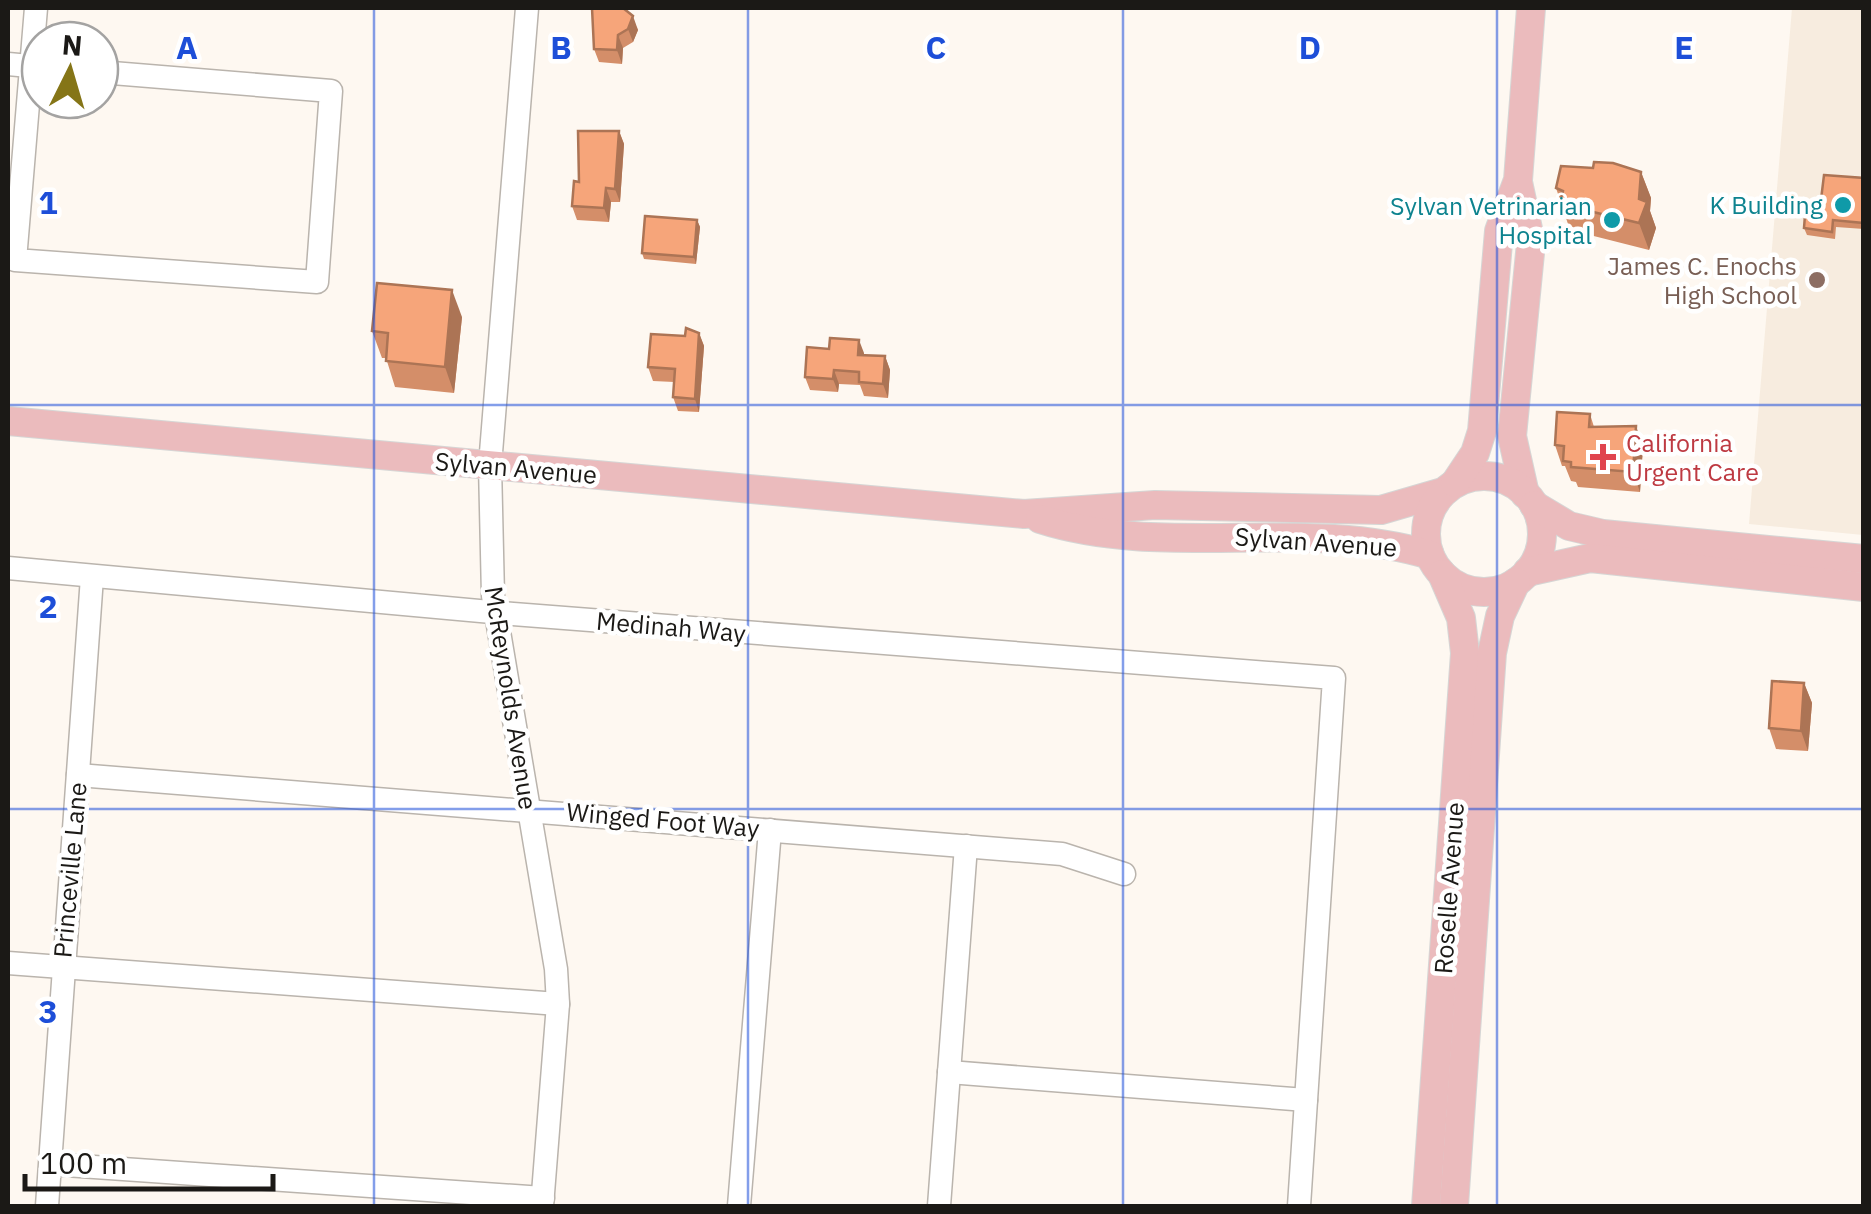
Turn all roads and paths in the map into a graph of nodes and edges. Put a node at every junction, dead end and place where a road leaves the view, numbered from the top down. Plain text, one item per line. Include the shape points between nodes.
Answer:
1 (528, 8) edge
2 (1531, 8) edge
3 (120, 74) edge
4 (22, 120) edge
5 (1518, 180) junction
6 (11, 260) edge
7 (8, 421) edge
8 (490, 465) junction
9 (1450, 488) junction
10 (1530, 500) junction
11 (1024, 514) junction
12 (1864, 559) edge
13 (1436, 565) junction
14 (8, 568) edge
15 (92, 577) junction
16 (1522, 577) junction
17 (1864, 587) edge
18 (494, 613) junction
19 (78, 774) junction
20 (527, 808) junction
21 (770, 830) junction
22 (966, 846) junction
23 (1124, 874) dead end
24 (8, 962) edge
25 (61, 966) junction
26 (558, 1004) junction
27 (949, 1072) junction
28 (1306, 1100) junction
29 (51, 1164) junction
30 (338, 1195) edge
31 (542, 1202) edge
32 (46, 1206) edge
33 (739, 1206) edge
34 (939, 1206) edge
35 (1299, 1206) edge
36 (1426, 1206) edge
37 (1454, 1206) edge

1 - 8 street, McReynolds Avenue
2 - 5 main road
3 - 6 street via 330,92 317,282
4 - 6 street
5 - 9 main road via 1499,231 1482,431
5 - 10 main road via 1531,244 1512,436
7 - 8 main road, Sylvan Avenue
8 - 11 main road, Sylvan Avenue
8 - 18 street, McReynolds Avenue
9 - 10 main road via 1493,477
9 - 11 main road, Sylvan Avenue via 1380,510 1154,505
9 - 13 main road via 1426,527
10 - 12 main road via 1569,526 1603,534
10 - 16 main road via 1541,539
11 - 13 main road, Sylvan Avenue via 1074,530 1382,543
13 - 16 main road via 1476,590
13 - 36 main road, Roselle Avenue via 1460,618 1464,653
14 - 15 street, Medinah Way
15 - 18 street, Medinah Way
15 - 19 street, Princeville Lane
16 - 17 main road via 1596,558
16 - 37 main road, Roselle Avenue via 1500,616 1492,653
18 - 20 street, McReynolds Avenue
18 - 28 street, Medinah Way via 1334,678
19 - 20 street, Winged Foot Way
19 - 25 street, Princeville Lane
20 - 21 street, Winged Foot Way
20 - 26 street, McReynolds Avenue via 552,930
21 - 22 street, Winged Foot Way
21 - 33 street
22 - 23 street, Winged Foot Way via 1062,854
22 - 27 street
24 - 25 street
25 - 26 street
25 - 29 street, Princeville Lane
26 - 31 street, McReynolds Avenue
27 - 28 street
27 - 34 street
28 - 35 street
29 - 30 street
29 - 32 street, Princeville Lane
30 - 31 street

